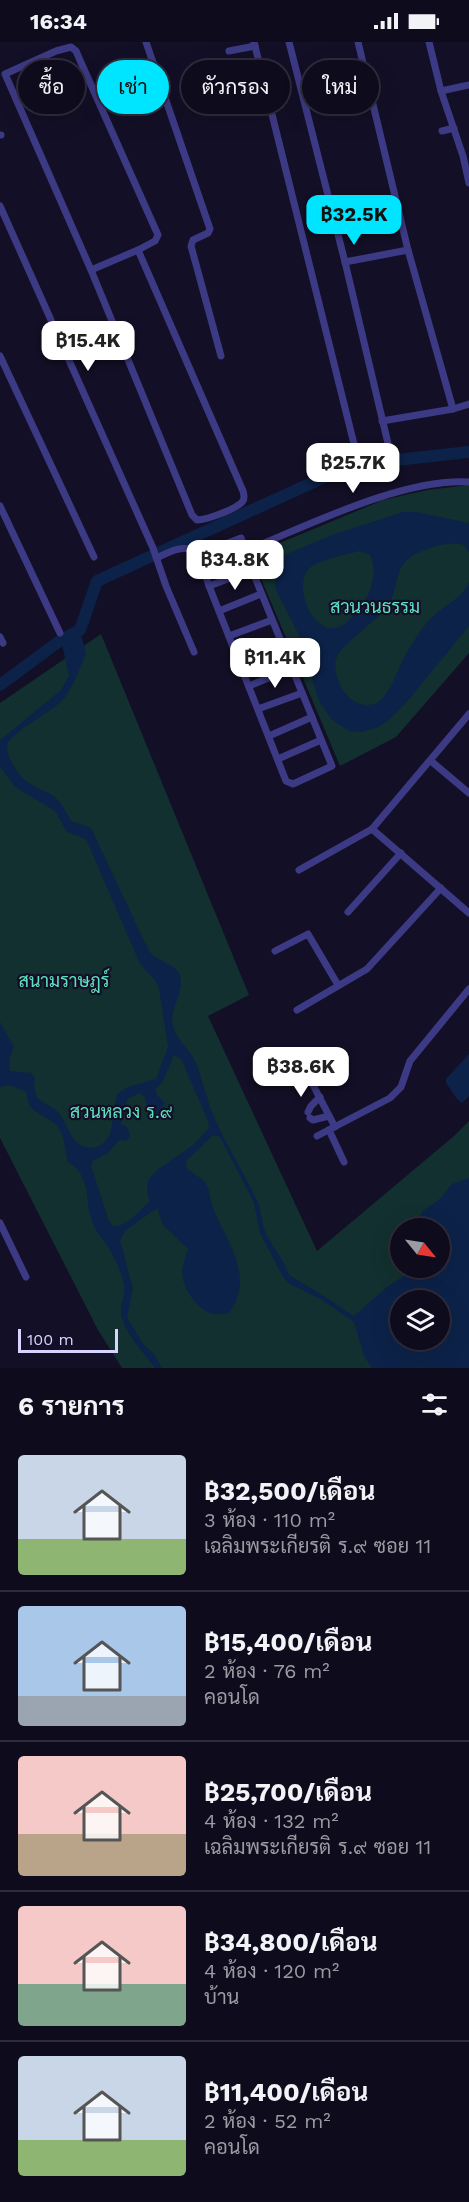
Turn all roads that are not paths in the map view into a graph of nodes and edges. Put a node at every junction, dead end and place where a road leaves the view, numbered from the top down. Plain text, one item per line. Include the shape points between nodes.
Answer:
1 (146, 42) edge
2 (290, 42) edge
3 (358, 42) edge
4 (429, 42) edge
5 (255, 44) edge
6 (229, 51) dead end
7 (2, 72) edge
8 (469, 85) edge
9 (441, 91) junction
10 (454, 128) junction
11 (442, 131) dead end
12 (466, 155) edge
13 (469, 183) edge
14 (0, 206) edge
15 (138, 250) junction
16 (408, 250) junction
17 (345, 262) junction
18 (91, 270) junction
19 (0, 356) edge
20 (221, 356) dead end
21 (469, 404) edge
22 (453, 410) junction
23 (382, 421) junction
24 (357, 456) dead end
25 (391, 456) dead end
26 (469, 482) edge
27 (0, 506) edge
28 (245, 551) junction
29 (199, 554) junction
30 (94, 557) dead end
31 (157, 557) junction
32 (252, 570) junction
33 (209, 586) junction
34 (261, 594) junction
35 (219, 611) junction
36 (272, 620) junction
37 (60, 633) dead end
38 (229, 636) junction
39 (282, 644) junction
40 (194, 652) dead end
41 (238, 659) junction
42 (292, 668) junction
43 (249, 686) junction
44 (302, 693) junction
45 (258, 709) junction
46 (469, 714) edge
47 (312, 717) junction
48 (268, 736) junction
49 (321, 740) junction
50 (278, 759) junction
51 (430, 761) junction
52 (469, 793) edge
53 (372, 829) junction
54 (401, 853) junction
55 (299, 870) dead end
56 (441, 888) junction
57 (348, 912) dead end
58 (469, 913) edge
59 (275, 951) dead end
60 (338, 985) junction
61 (469, 989) edge
62 (297, 1010) dead end
63 (312, 1083) dead end
64 (320, 1097) junction
65 (329, 1116) junction
66 (332, 1128) junction
67 (317, 1136) dead end
68 (344, 1162) dead end
69 (0, 1223) edge
70 (26, 1277) dead end

1 - 20 street via 210,229 193,240 191,246
2 - 17 street
3 - 16 street
4 - 9 street
5 - 6 street
5 - 24 street
7 - 15 street via 64,48 76,51 158,235
7 - 18 street
8 - 9 street
9 - 10 street
10 - 11 street
10 - 12 street
12 - 13 street
14 - 31 street
15 - 18 street
15 - 18 street via 243,491 243,501 234,508 201,520 192,514
16 - 17 street
16 - 22 street
17 - 23 street
19 - 30 street
21 - 22 street
22 - 23 street
23 - 25 street
26 - 28 street via 381,496
27 - 37 street
28 - 29 street via 241,538
28 - 32 street
29 - 31 street via 193,549 179,549
29 - 33 street
31 - 40 street
32 - 33 street
32 - 34 street
33 - 35 street
34 - 35 street
34 - 36 street
35 - 38 street
36 - 38 street
36 - 39 street
38 - 41 street
39 - 41 street
39 - 42 street
41 - 43 street
42 - 43 street
42 - 44 street
43 - 45 street
44 - 45 street
44 - 47 street
45 - 48 street
46 - 51 street
47 - 48 street
47 - 49 street
48 - 50 street
49 - 50 street
49 - 50 street via 332,766 294,784 286,781
51 - 52 street
51 - 53 street
53 - 54 street
53 - 55 street
54 - 56 street
54 - 57 street
56 - 58 street
56 - 60 street via 367,969
59 - 60 street via 308,934
60 - 62 street
61 - 66 street via 410,1060 401,1087 390,1098
63 - 64 street
64 - 65 street
64 - 65 street via 310,1106 309,1115 313,1120
65 - 66 street
66 - 67 street
66 - 68 street
69 - 70 street

